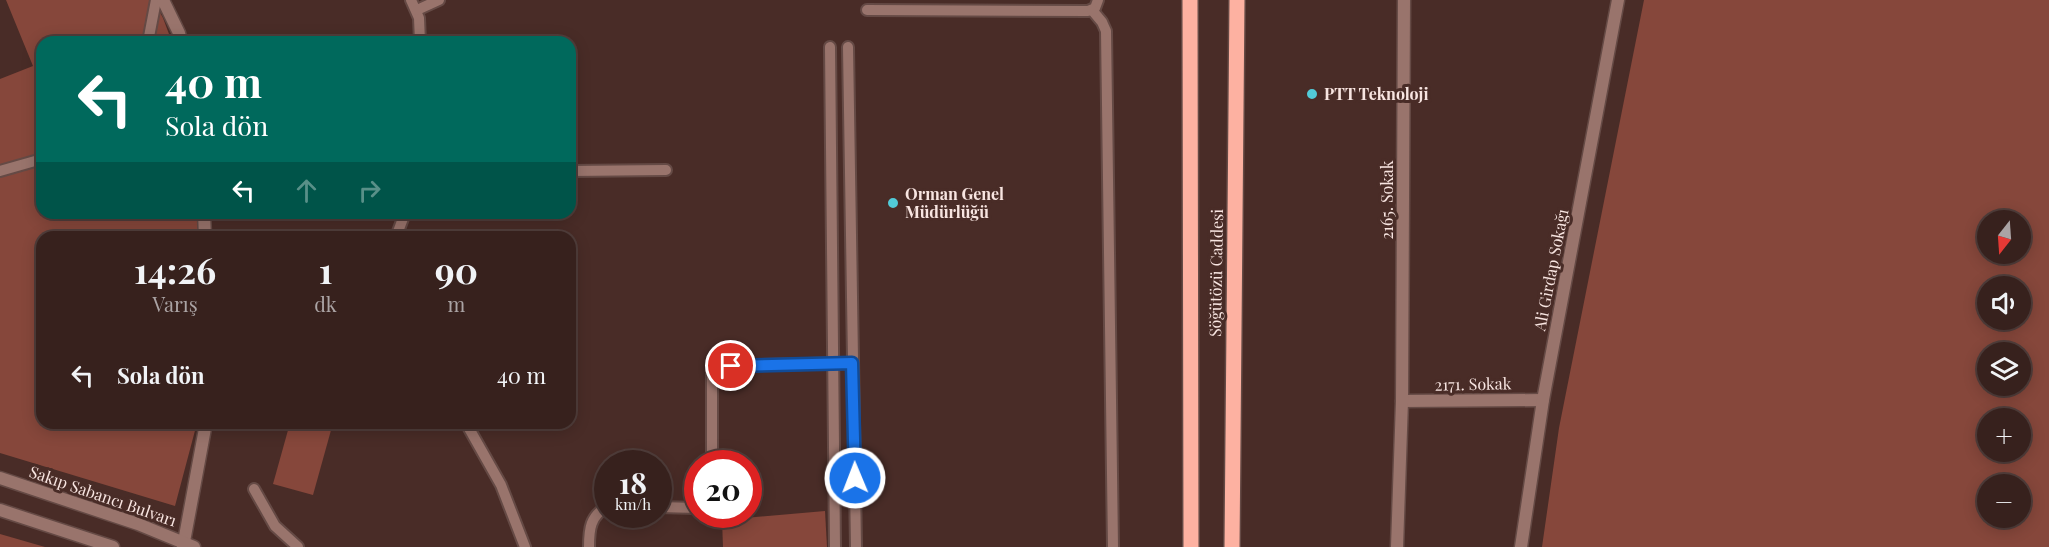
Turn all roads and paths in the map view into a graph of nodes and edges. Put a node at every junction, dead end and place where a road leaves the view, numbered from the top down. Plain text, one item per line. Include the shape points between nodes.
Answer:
1 (156, 0) edge
2 (163, 0) edge
3 (439, 0) edge
4 (1098, 0) edge
5 (1190, 0) edge
6 (1237, 0) edge
7 (1404, 0) edge
8 (1618, 0) edge
9 (414, 5) edge
10 (867, 10) dead end
11 (1092, 10) junction
12 (149, 36) edge
13 (180, 36) edge
14 (420, 36) edge
15 (830, 47) dead end
16 (849, 47) dead end
17 (36, 161) edge
18 (666, 170) dead end
19 (0, 171) edge
20 (576, 171) edge
21 (832, 363) junction
22 (852, 363) junction
23 (1543, 400) junction
24 (1402, 401) junction
25 (205, 429) edge
26 (469, 429) edge
27 (712, 450) edge
28 (0, 478) edge
29 (254, 489) dead end
30 (0, 510) edge
31 (594, 518) edge
32 (1190, 522) junction
33 (187, 546) edge
34 (113, 547) edge
35 (298, 547) edge
36 (525, 547) edge
37 (589, 547) edge
38 (835, 547) edge
39 (856, 547) edge
40 (1113, 547) edge
41 (1186, 547) edge
42 (1191, 547) edge
43 (1232, 547) edge
44 (1397, 547) edge
45 (1521, 547) edge

1 - 12 lane
2 - 13 street
3 - 9 lane
4 - 11 lane
5 - 32 main road, Söğütözü Caddesi
6 - 43 main road, Söğütözü Caddesi
7 - 24 street, 2165. Sokak
8 - 23 street, Ali Girdap Sokağı
9 - 14 lane
10 - 11 lane
11 - 40 lane via 1106,31
15 - 21 lane
16 - 22 lane
17 - 19 lane
18 - 20 lane
21 - 22 lane
21 - 27 lane via 712,366
21 - 38 lane
22 - 39 lane
23 - 24 street, 2171. Sokak
23 - 45 street, Ali Girdap Sokağı
24 - 44 street, 2165. Sokak
25 - 33 street
26 - 36 lane via 501,485
28 - 33 street, Sakıp Sabancı Bulvarı via 138,524
29 - 35 lane via 275,526
30 - 34 street
31 - 37 lane
32 - 41 main road
32 - 42 main road, Söğütözü Caddesi

